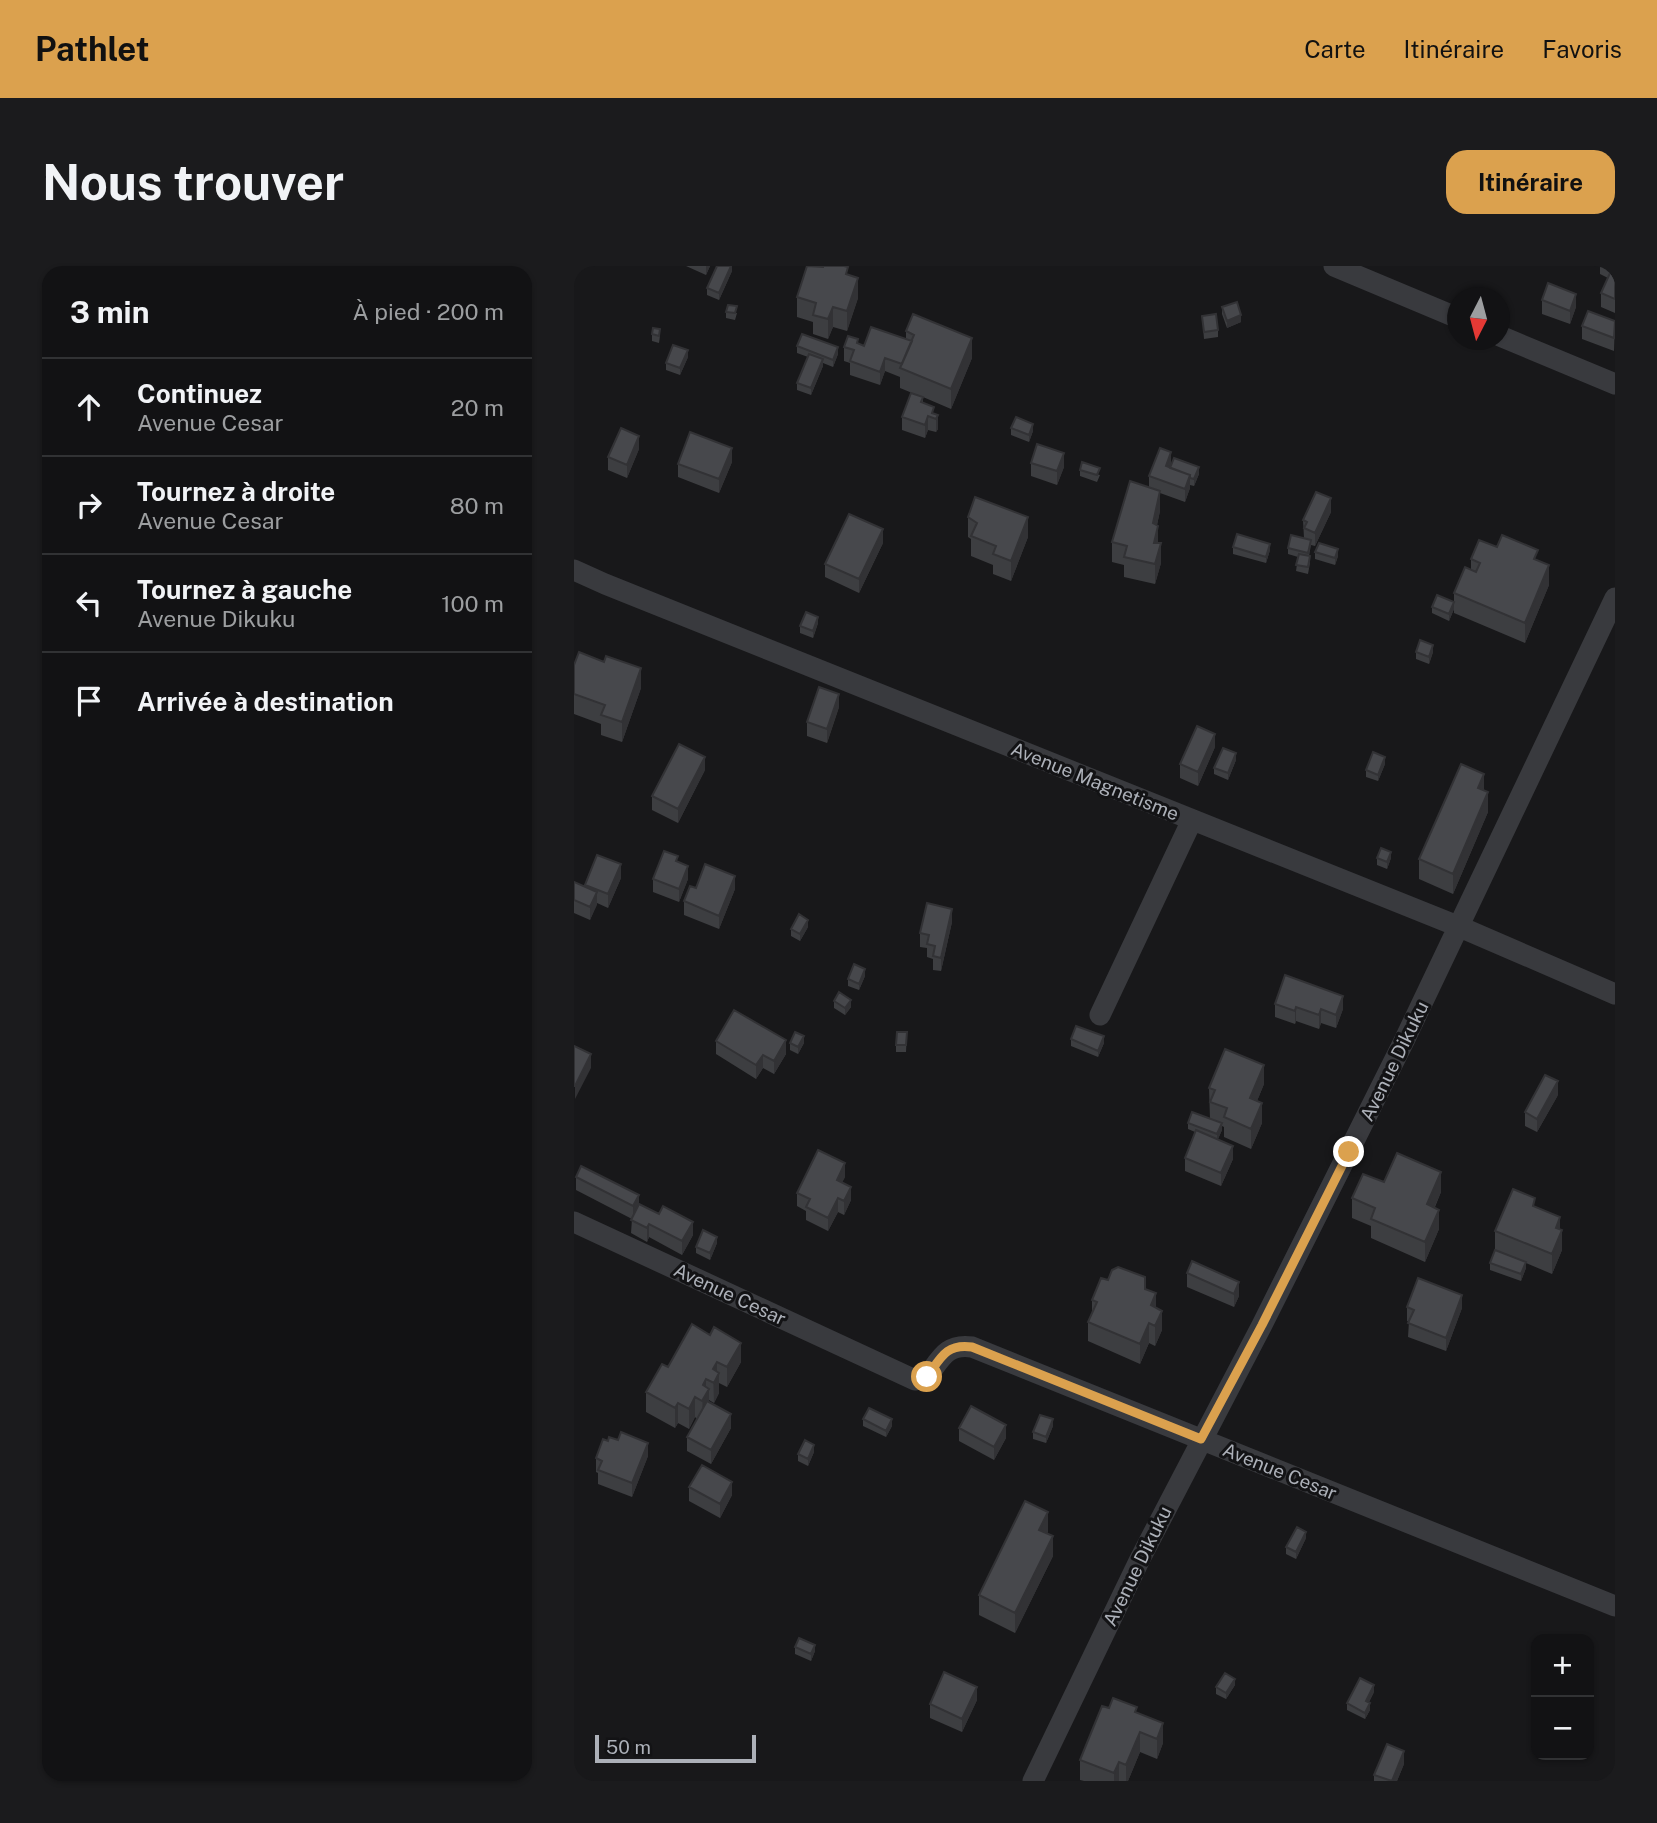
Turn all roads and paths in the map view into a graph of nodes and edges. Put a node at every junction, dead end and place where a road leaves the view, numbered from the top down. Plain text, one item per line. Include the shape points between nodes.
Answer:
1 (1334, 266) edge
2 (1447, 313) edge
3 (1510, 339) edge
4 (1615, 384) edge
5 (574, 570) edge
6 (1615, 598) edge
7 (1192, 820) junction
8 (1460, 927) junction
9 (1615, 994) edge
10 (1100, 1015) dead end
11 (574, 1222) edge
12 (1201, 1439) junction
13 (1615, 1606) edge
14 (1033, 1781) edge

1 - 2 street
3 - 4 street
5 - 7 street, Avenue Magnetisme
6 - 8 street, Avenue Dikuku
7 - 8 street, Avenue Magnetisme
7 - 10 street
8 - 9 street, Avenue Magnetisme
8 - 12 street, Avenue Dikuku
11 - 12 street, Avenue Cesar via 915,1380 927,1377 950,1349 972,1347
12 - 13 street, Avenue Cesar
12 - 14 street, Avenue Dikuku

